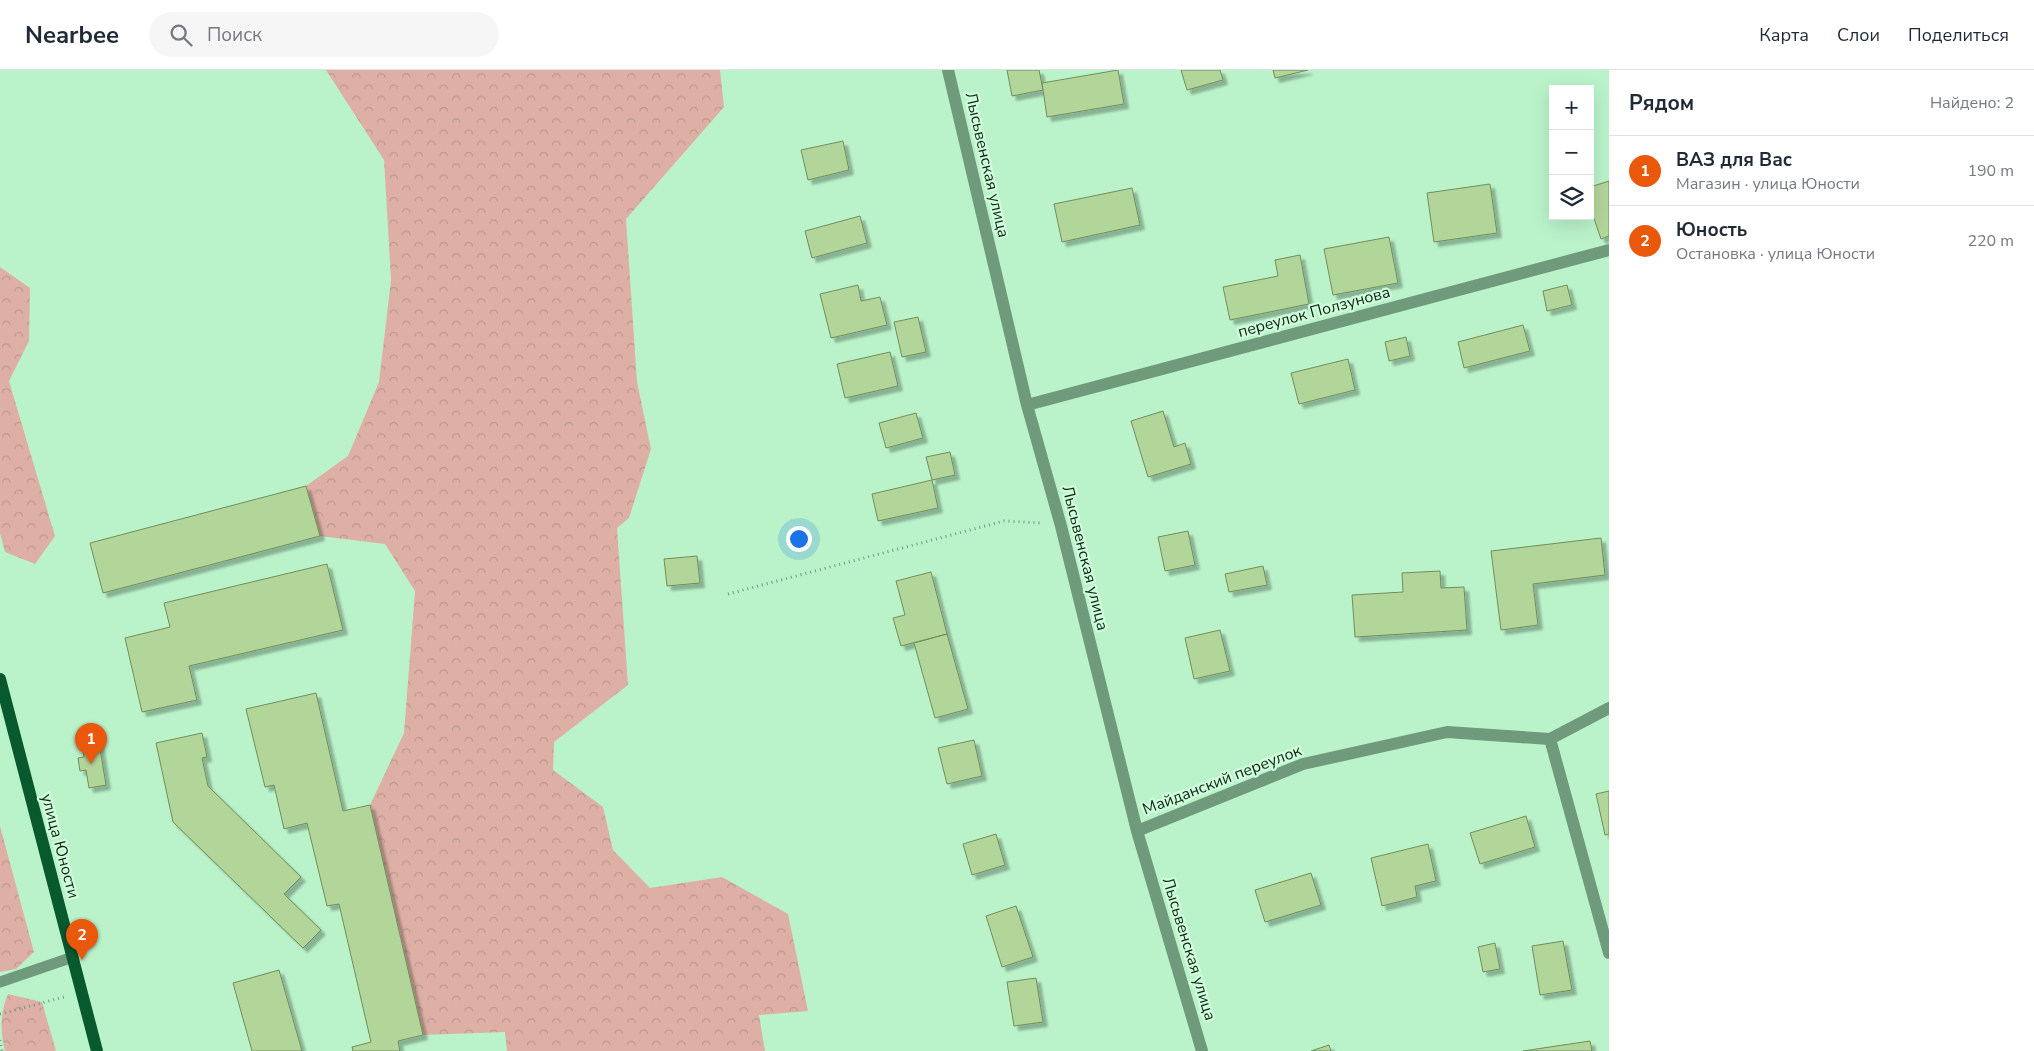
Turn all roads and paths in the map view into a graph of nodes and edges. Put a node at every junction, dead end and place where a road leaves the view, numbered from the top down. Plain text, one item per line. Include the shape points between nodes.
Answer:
1 (950, 71) edge
2 (1609, 250) edge
3 (1027, 405) junction
4 (1061, 526) junction
5 (728, 594) dead end
6 (0, 679) edge
7 (1609, 708) edge
8 (1550, 739) junction
9 (1136, 831) junction
10 (1609, 953) edge
11 (73, 958) junction
12 (0, 982) edge
13 (82, 992) junction
14 (0, 1014) edge
15 (0, 1040) edge
16 (2, 1051) edge
17 (97, 1051) edge
18 (1202, 1051) edge

1 - 3 street, Лысьвенская улица
2 - 3 street, переулок Ползунова
3 - 4 street, Лысьвенская улица
4 - 5 path via 1004,520
4 - 9 street, Лысьвенская улица
6 - 11 main road, улица Юности
7 - 8 street
8 - 9 street, Майданский переулок via 1437,734 1303,764
8 - 10 street
9 - 18 street, Лысьвенская улица
11 - 12 lane
11 - 13 main road, улица Юности
13 - 14 path
13 - 17 main road, улица Юности
15 - 16 path

